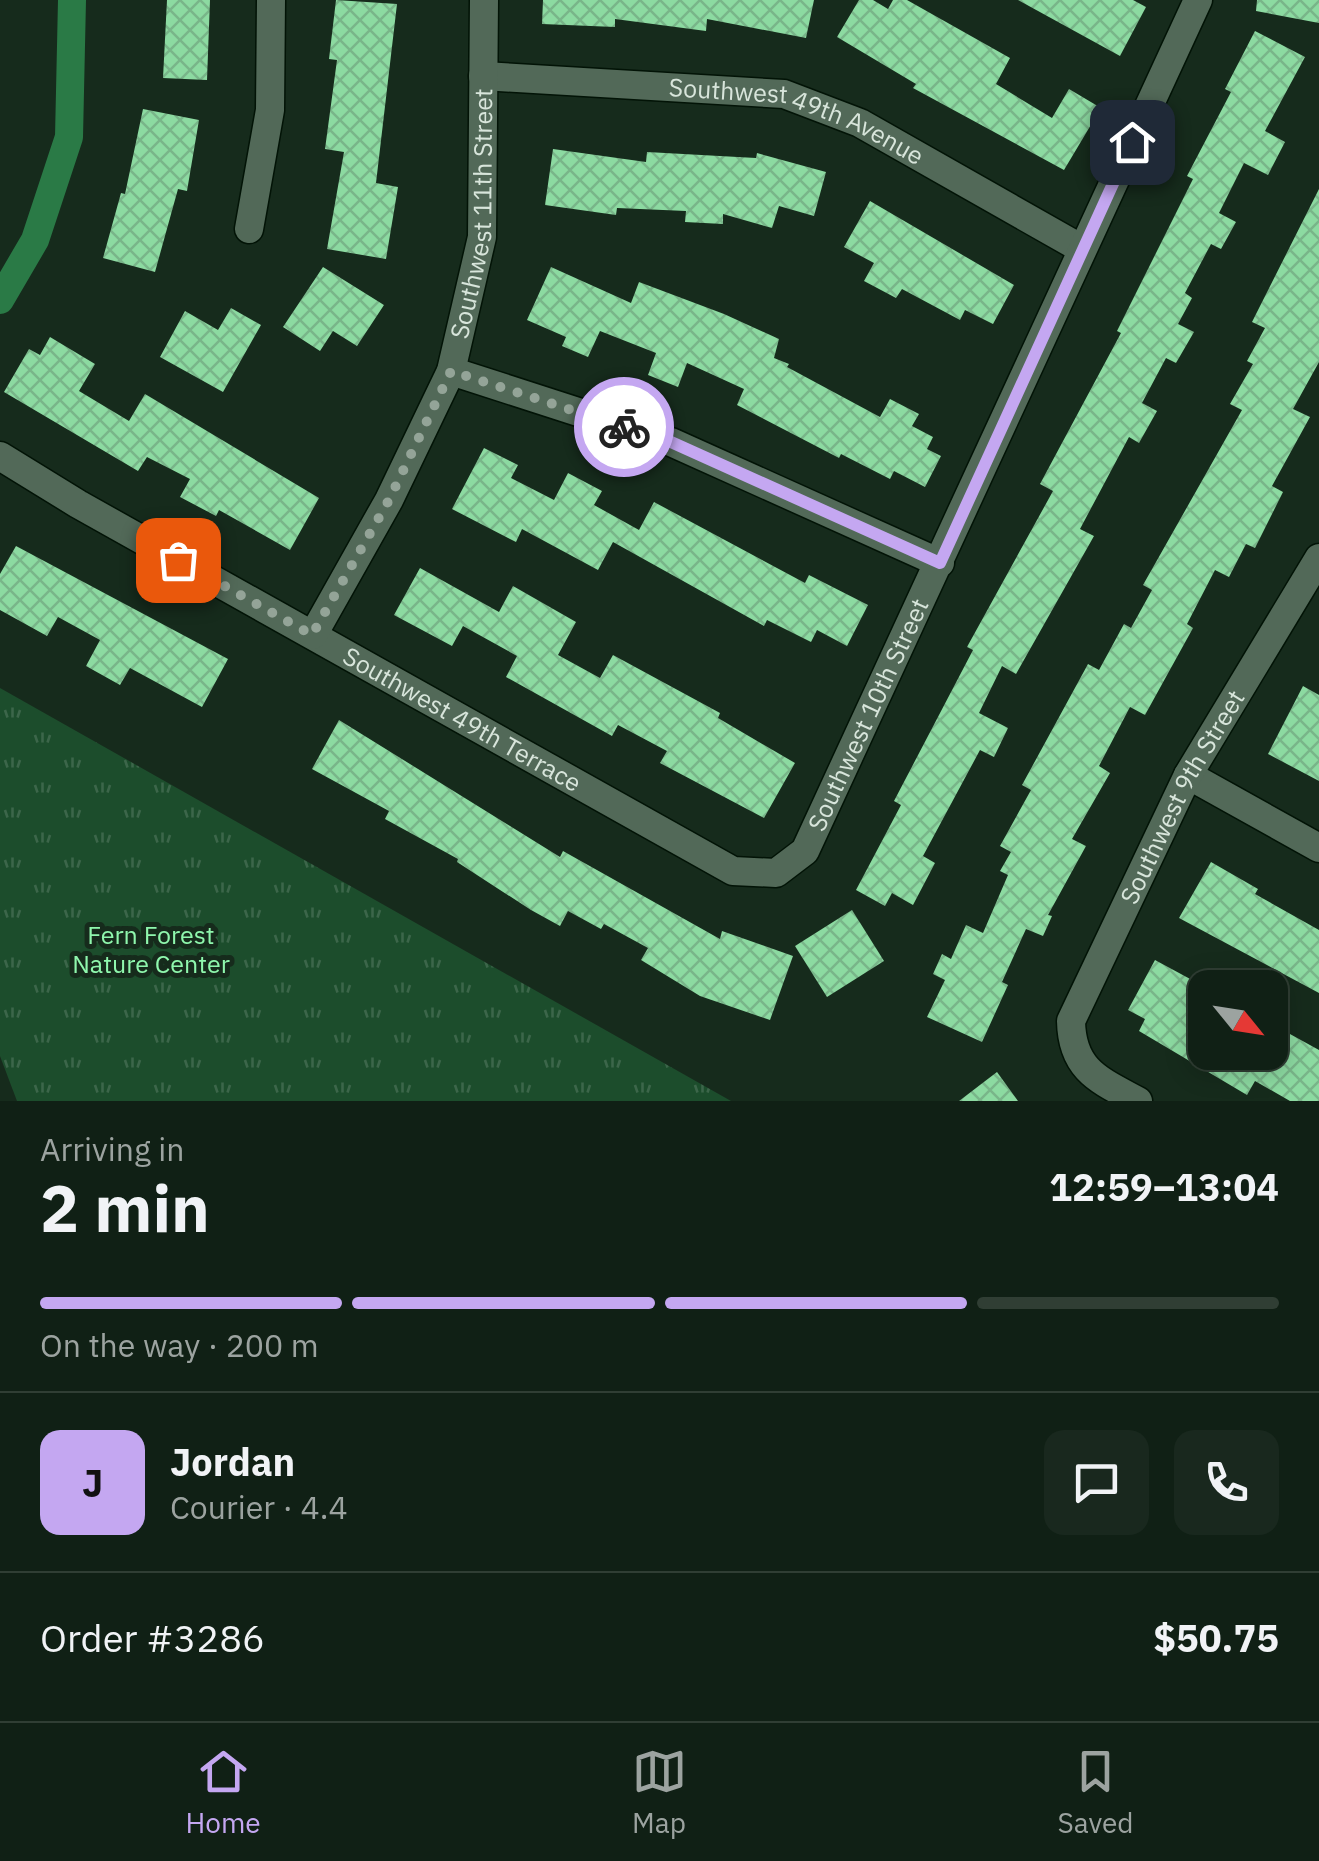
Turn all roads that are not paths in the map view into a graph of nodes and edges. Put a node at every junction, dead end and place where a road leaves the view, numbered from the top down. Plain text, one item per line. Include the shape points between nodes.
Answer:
1 (271, 0) edge
2 (484, 0) edge
3 (1198, 0) edge
4 (483, 76) junction
5 (249, 229) dead end
6 (1082, 249) junction
7 (451, 371) junction
8 (0, 456) edge
9 (1319, 558) edge
10 (940, 563) junction
11 (312, 635) junction
12 (1188, 775) junction
13 (1319, 848) edge
14 (776, 874) joint
15 (1138, 1101) edge

1 - 5 street via 270,110
2 - 4 street, Southwest 11th Street
3 - 6 street, Southwest 10th Street
4 - 6 street, Southwest 49th Avenue via 784,94 860,123
4 - 7 street, Southwest 11th Street via 482,237
6 - 10 street, Southwest 10th Street
7 - 10 street via 671,442
7 - 11 street, Southwest 11th Street via 389,500
8 - 11 street, Southwest 49th Terrace
9 - 12 street, Southwest 9th Street
10 - 14 street, Southwest 10th Street via 805,850
11 - 14 street, Southwest 49th Terrace via 733,871
12 - 13 street
12 - 15 street, Southwest 9th Street via 1072,1021 1072,1046 1092,1075

